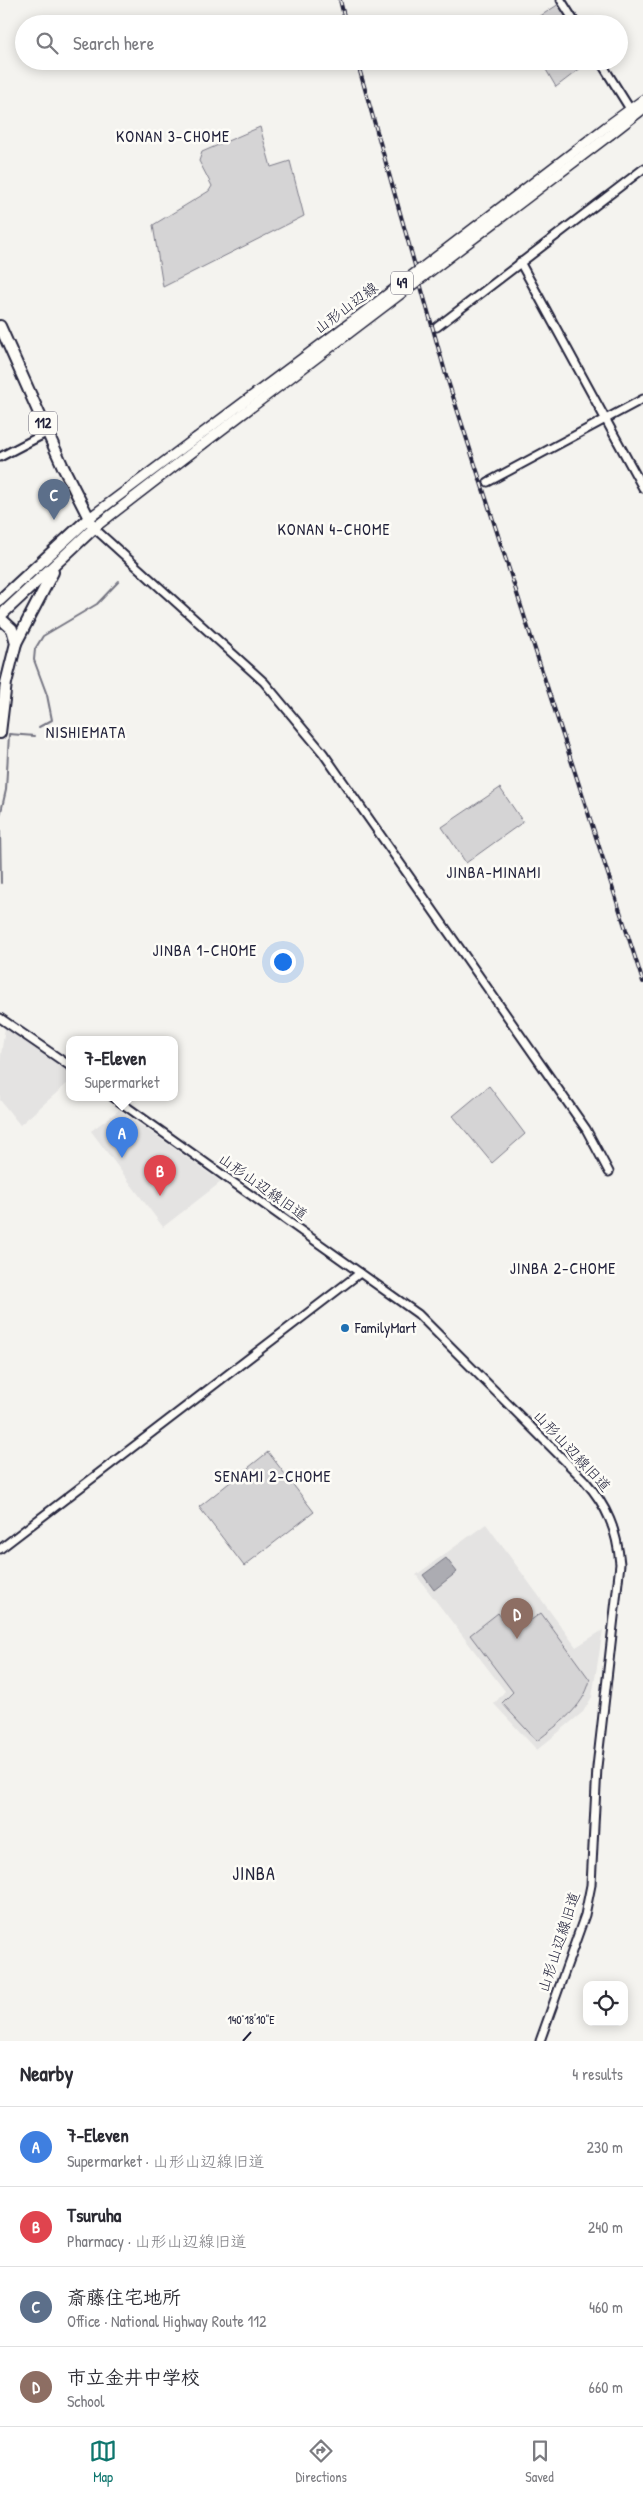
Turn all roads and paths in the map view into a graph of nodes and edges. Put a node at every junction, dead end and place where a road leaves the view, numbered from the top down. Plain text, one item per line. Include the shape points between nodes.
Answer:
1 (561, 0) edge
2 (570, 15) edge
3 (606, 70) edge
4 (643, 100) edge
5 (643, 109) edge
6 (630, 110) junction
7 (608, 130) junction
8 (643, 169) edge
9 (520, 262) junction
10 (0, 326) edge
11 (437, 327) dead end
12 (643, 399) edge
13 (606, 419) junction
14 (48, 432) junction
15 (0, 456) edge
16 (488, 482) dead end
17 (643, 488) edge
18 (91, 524) junction
19 (60, 560) junction
20 (0, 600) edge
21 (0, 617) edge
22 (16, 643) junction
23 (0, 734) edge
24 (0, 1018) edge
25 (66, 1063) edge
26 (119, 1101) edge
27 (609, 1172) dead end
28 (360, 1273) junction
29 (0, 1548) edge
30 (540, 2041) edge

1 - 2 street
3 - 6 street
4 - 6 main road, 山形山辺線 / 49
5 - 7 main road, 山形山辺線 / 49
6 - 7 main road, 山形山辺線 / 49
7 - 18 main road, 山形山辺線 / 49, bridge via 203,444
7 - 18 main road, 山形山辺線 / 49, bridge via 196,438
8 - 9 street
9 - 11 street
9 - 13 street
10 - 14 highway, 112
12 - 13 street
13 - 16 street
13 - 17 street
14 - 15 street
14 - 18 highway, 112
18 - 19 highway
18 - 20 highway
18 - 27 street via 264,682 301,725 586,1129
19 - 21 highway
19 - 22 highway
21 - 22 highway via 12,629
22 - 23 highway via 6,683
24 - 25 street
26 - 28 street, 山形山辺線旧道
28 - 29 street
28 - 30 street, 山形山辺線旧道 via 418,1314 584,1480 607,1510 618,1541 620,1564 597,1766 591,1884 585,1915

